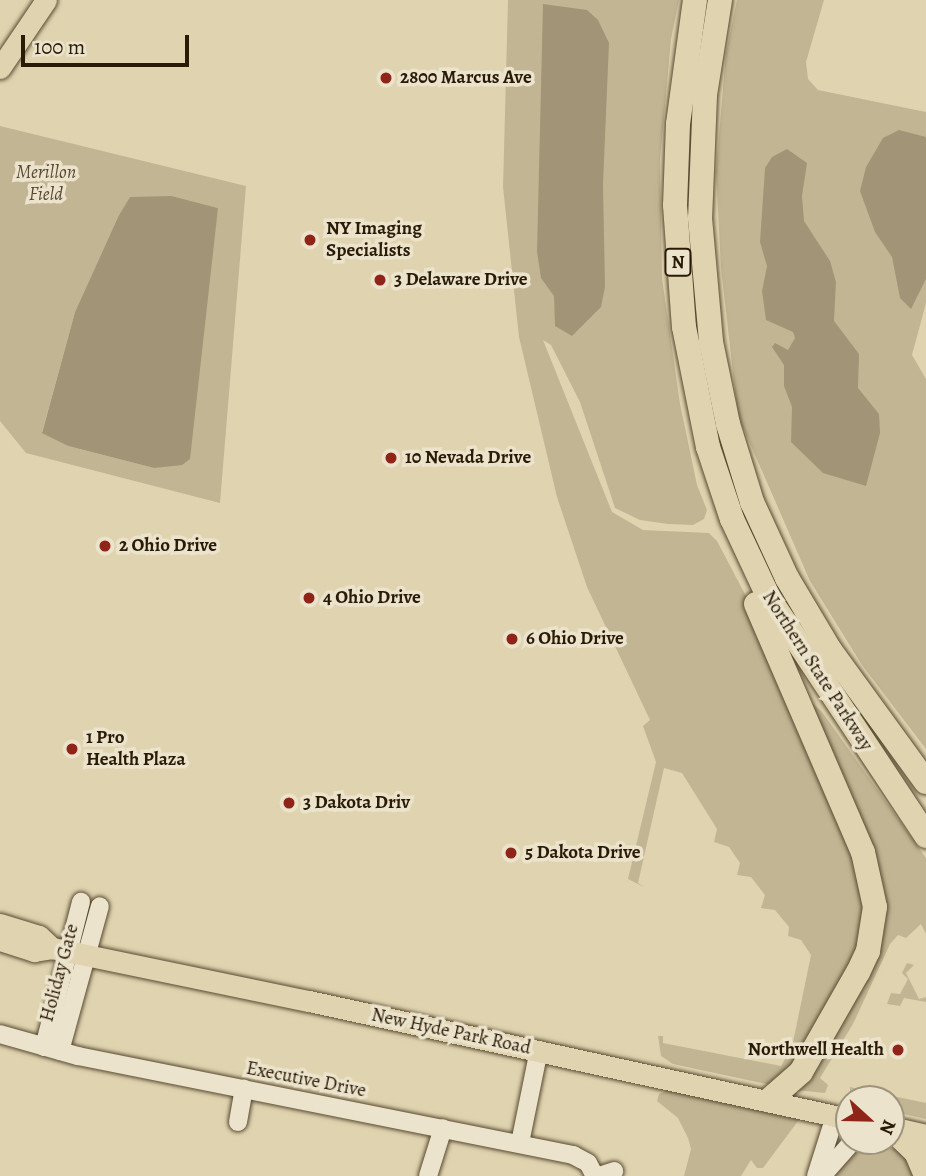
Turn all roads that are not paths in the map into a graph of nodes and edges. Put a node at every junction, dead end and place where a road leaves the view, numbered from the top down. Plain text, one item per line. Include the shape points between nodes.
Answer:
1 (46, 0) edge
2 (695, 0) edge
3 (720, 0) edge
4 (0, 68) edge
5 (732, 519) junction
6 (868, 702) junction
7 (926, 761) edge
8 (926, 782) edge
9 (926, 836) edge
10 (82, 902) dead end
11 (100, 906) dead end
12 (0, 924) edge
13 (0, 940) edge
14 (69, 953) junction
15 (0, 1034) edge
16 (52, 1049) junction
17 (540, 1050) junction
18 (244, 1089) junction
19 (769, 1100) junction
20 (835, 1115) edge
21 (238, 1122) dead end
22 (443, 1128) junction
23 (905, 1131) edge
24 (835, 1133) edge
25 (926, 1135) edge
26 (905, 1141) edge
27 (520, 1143) junction
28 (841, 1155) edge
29 (603, 1174) edge
30 (428, 1176) edge
31 (816, 1176) edge
32 (822, 1176) edge
33 (926, 1176) edge

1 - 4 main road
2 - 5 highway, Northern State Parkway / N via 678,124 678,259 698,408
3 - 6 highway, Northern State Parkway / N via 705,95 700,177 705,292 719,385 739,464 768,541 813,622
5 - 9 highway, Northern State Parkway / N via 790,635
5 - 19 highway via 749,586 863,852 875,907 868,951 858,972 801,1072
6 - 7 highway
6 - 8 highway, Northern State Parkway / N
10 - 14 street, Holiday Gate
11 - 14 street, Holiday Gate
12 - 14 main road, New Hyde Park Road via 39,936
13 - 14 main road, New Hyde Park Road via 34,951
14 - 16 street, Holiday Gate
14 - 17 main road, New Hyde Park Road
15 - 16 street, Executive Drive
16 - 18 street, Executive Drive
17 - 19 main road, New Hyde Park Road
17 - 27 street
18 - 21 street
18 - 22 street, Executive Drive
19 - 20 main road, New Hyde Park Road
22 - 27 street, Executive Drive
22 - 30 street
23 - 25 main road
24 - 31 street
26 - 33 highway via 916,1152
27 - 29 street, Executive Drive via 573,1155
28 - 32 street

